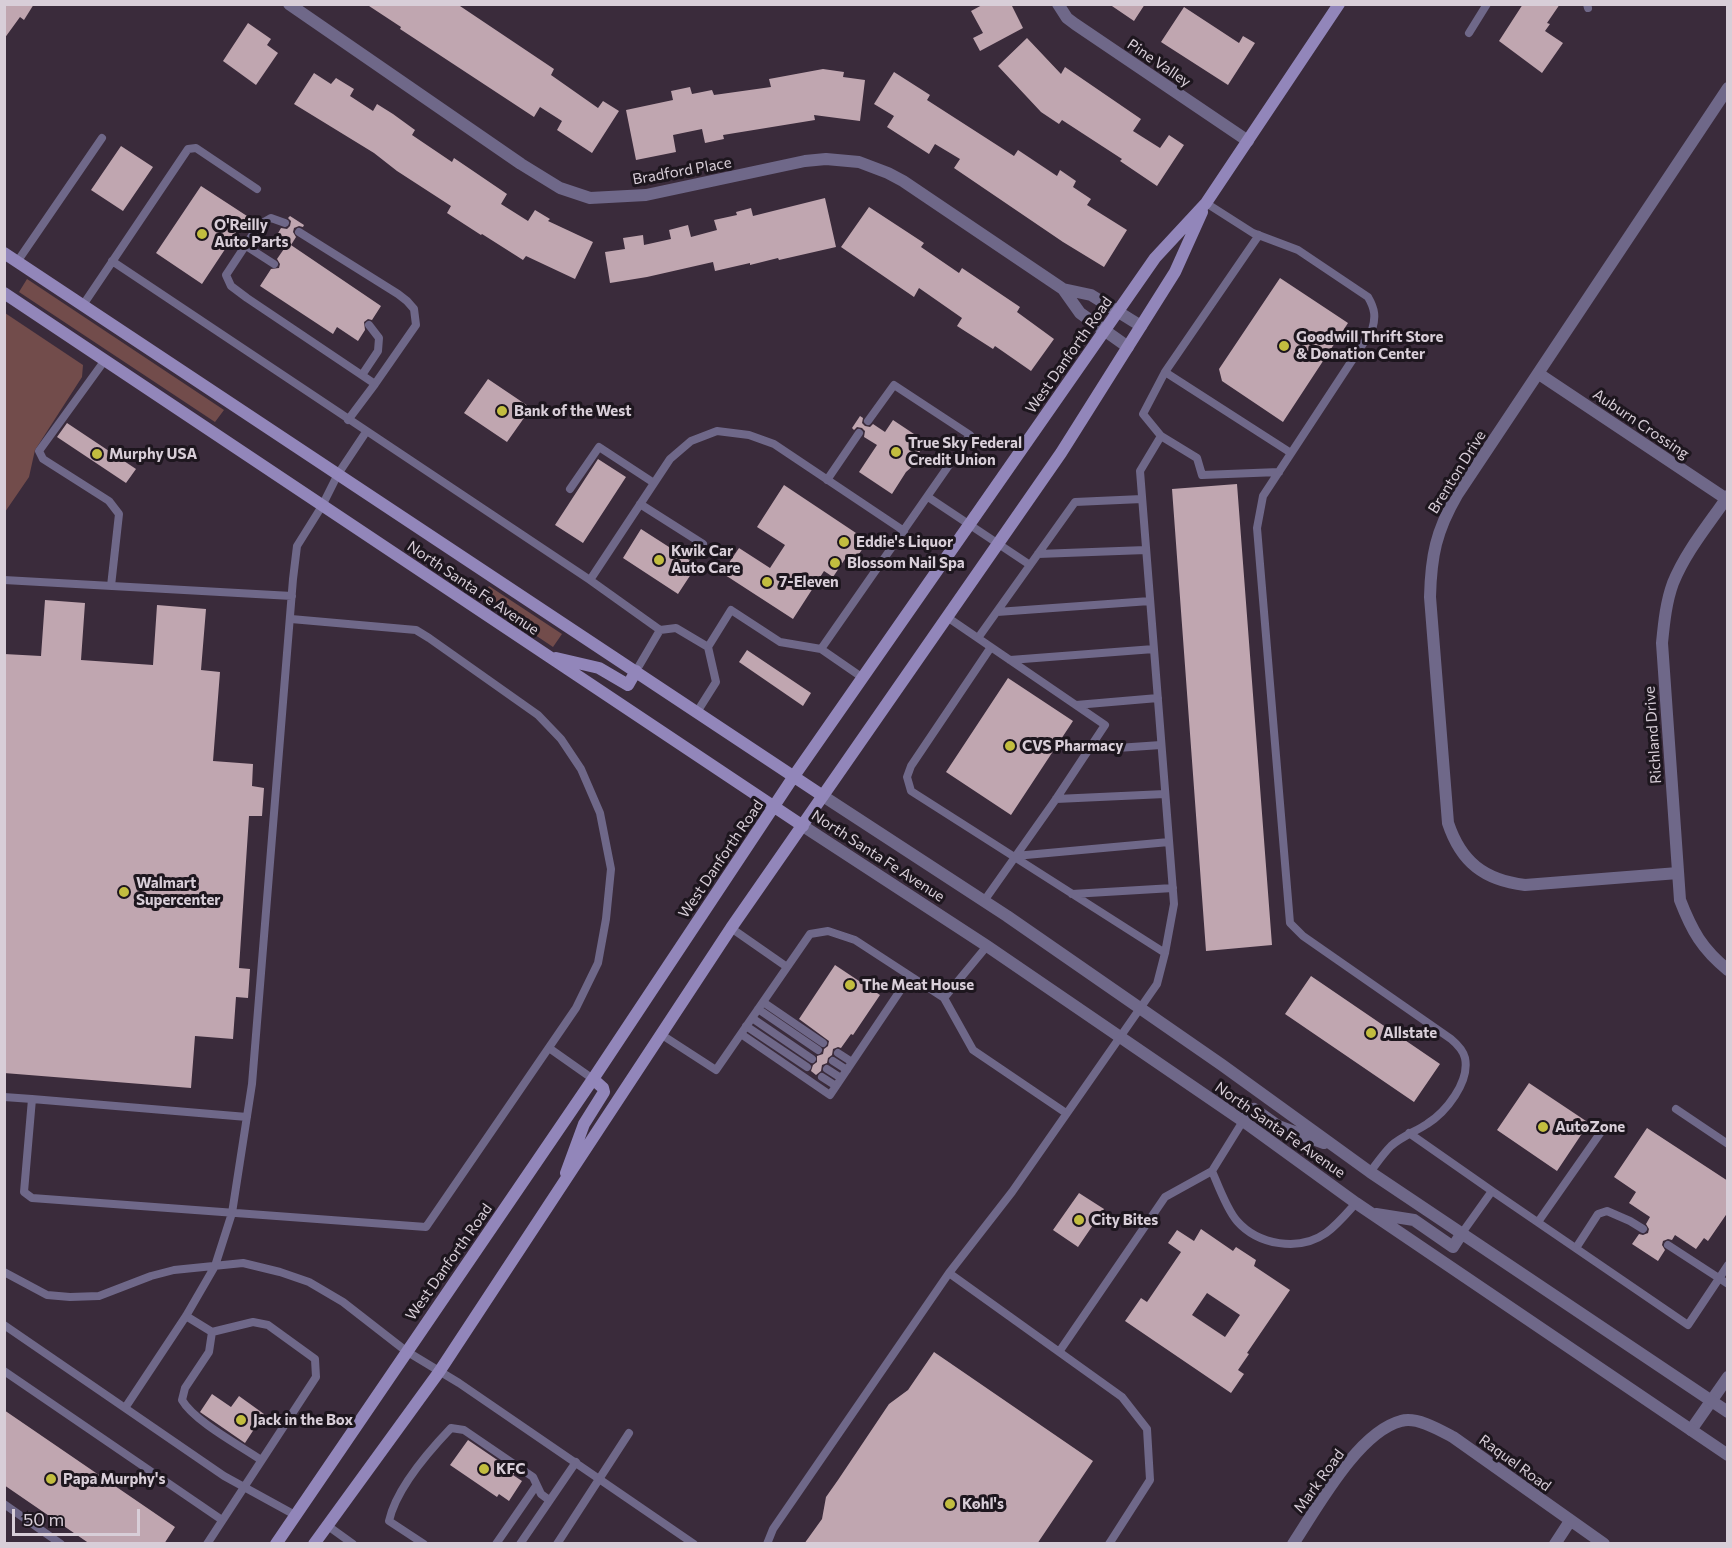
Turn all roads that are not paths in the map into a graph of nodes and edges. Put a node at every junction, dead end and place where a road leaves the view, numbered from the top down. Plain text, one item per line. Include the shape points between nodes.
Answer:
1 (289, 4) edge
2 (1058, 4) edge
3 (1339, 4) edge
4 (1487, 4) edge
5 (1469, 33) dead end
6 (1728, 88) edge
7 (102, 138) dead end
8 (1248, 141) junction
9 (257, 189) dead end
10 (1206, 203) junction
11 (285, 223) dead end
12 (299, 232) dead end
13 (1259, 236) junction
14 (246, 246) junction
15 (4, 254) edge
16 (112, 261) junction
17 (17, 262) junction
18 (274, 264) dead end
19 (4, 267) edge
20 (1063, 289) junction
21 (4, 293) edge
22 (83, 305) junction
23 (1118, 311) junction
24 (369, 325) dead end
25 (1141, 326) junction
26 (1104, 331) junction
27 (1128, 347) junction
28 (105, 360) junction
29 (1165, 372) junction
30 (1539, 374) junction
31 (362, 375) junction
32 (375, 384) junction
33 (348, 420) junction
34 (868, 421) dead end
35 (366, 432) junction
36 (859, 433) dead end
37 (1161, 436) junction
38 (1292, 453) junction
39 (1279, 472) junction
40 (338, 474) junction
41 (827, 480) junction
42 (654, 483) junction
43 (570, 489) dead end
44 (928, 497) junction
45 (1727, 498) edge
46 (1142, 499) junction
47 (640, 504) junction
48 (322, 506) junction
49 (970, 524) junction
50 (904, 531) junction
51 (704, 544) dead end
52 (998, 544) junction
53 (1146, 550) junction
54 (1038, 554) junction
55 (1030, 565) junction
56 (4, 580) edge
57 (590, 580) junction
58 (111, 586) junction
59 (292, 596) junction
60 (1150, 601) junction
61 (997, 612) junction
62 (947, 617) junction
63 (291, 619) junction
64 (660, 630) junction
65 (978, 638) junction
66 (708, 647) junction
67 (991, 647) junction
68 (821, 649) junction
69 (1154, 649) junction
70 (549, 656) junction
71 (1010, 660) junction
72 (636, 671) junction
73 (863, 678) junction
74 (1158, 698) junction
75 (1076, 705) junction
76 (697, 712) junction
77 (1161, 746) junction
78 (1088, 750) junction
79 (794, 776) junction
80 (1165, 794) junction
81 (823, 796) junction
82 (1056, 799) junction
83 (774, 807) junction
84 (803, 825) junction
85 (1169, 842) junction
86 (1015, 856) junction
87 (1678, 873) junction
88 (1173, 888) junction
89 (1072, 894) junction
90 (984, 901) junction
91 (731, 928) junction
92 (987, 946) junction
93 (1165, 953) junction
94 (787, 967) junction
95 (1728, 970) edge
96 (910, 976) junction
97 (944, 998) junction
98 (760, 1005) junction
99 (1139, 1007) junction
100 (752, 1018) junction
101 (746, 1026) junction
102 (741, 1034) junction
103 (662, 1035) junction
104 (1118, 1036) junction
105 (823, 1043) dead end
106 (549, 1048) junction
107 (818, 1050) dead end
108 (838, 1053) dead end
109 (812, 1059) dead end
110 (833, 1061) dead end
111 (852, 1062) junction
112 (807, 1067) dead end
113 (827, 1069) dead end
114 (847, 1070) junction
115 (822, 1077) dead end
116 (841, 1078) junction
117 (592, 1079) junction
118 (836, 1086) junction
119 (4, 1097) edge
120 (32, 1099) junction
121 (1676, 1109) dead end
122 (1066, 1113) junction
123 (247, 1117) junction
124 (1243, 1121) junction
125 (1601, 1132) dead end
126 (1409, 1133) junction
127 (1728, 1144) edge
128 (1339, 1149) junction
129 (1212, 1171) junction
130 (1370, 1172) junction
131 (1492, 1191) junction
132 (558, 1194) junction
133 (1356, 1203) junction
134 (232, 1213) junction
135 (1372, 1213) junction
136 (1538, 1222) junction
137 (1642, 1229) dead end
138 (1462, 1233) junction
139 (1668, 1245) dead end
140 (1576, 1248) junction
141 (1728, 1265) edge
142 (215, 1266) junction
143 (4, 1272) edge
144 (949, 1273) junction
145 (1719, 1279) junction
146 (1728, 1284) edge
147 (186, 1316) junction
148 (4, 1325) edge
149 (212, 1332) junction
150 (406, 1352) junction
151 (1059, 1352) junction
152 (4, 1371) edge
153 (439, 1372) junction
154 (1728, 1377) edge
155 (1711, 1401) junction
156 (125, 1408) junction
157 (1728, 1412) edge
158 (1402, 1420) joint
159 (1690, 1430) junction
160 (629, 1433) dead end
161 (1728, 1455) edge
162 (261, 1460) junction
163 (576, 1461) junction
164 (600, 1479) junction
165 (536, 1486) junction
166 (243, 1487) junction
167 (549, 1500) junction
168 (4, 1504) edge
169 (296, 1515) junction
170 (222, 1520) junction
171 (1570, 1521) junction
172 (328, 1526) junction
173 (61, 1544) edge
174 (207, 1544) edge
175 (276, 1544) edge
176 (314, 1544) edge
177 (353, 1544) edge
178 (424, 1544) edge
179 (496, 1544) edge
180 (520, 1544) edge
181 (556, 1544) edge
182 (694, 1544) edge
183 (767, 1544) edge
184 (1109, 1544) edge
185 (1293, 1544) edge
186 (1555, 1544) edge
187 (1604, 1544) edge

1 - 20 street, Bradford Place via 560,188 590,198 646,195 805,161 859,162 903,182
2 - 8 street, Pine Valley via 1075,24
3 - 8 main road, West Danforth Road
4 - 5 lane
6 - 30 street, Brenton Drive
7 - 17 lane
8 - 10 main road, West Danforth Road
9 - 16 lane via 196,148 188,149
10 - 13 lane
10 - 23 main road, West Danforth Road via 1155,258
10 - 25 main road, West Danforth Road via 1175,272
11 - 14 lane via 271,218 259,225
12 - 32 lane via 398,294 414,309 416,325
13 - 29 lane
13 - 38 lane via 1298,250 1368,297 1376,318
14 - 18 lane
14 - 31 lane via 226,275 231,286
15 - 17 main road, North Santa Fe Avenue
16 - 22 lane
16 - 33 lane
17 - 19 main road
17 - 22 main road, North Santa Fe Avenue
20 - 23 street, Bradford Place via 1091,295
20 - 26 street, Bradford Place via 1080,313
21 - 28 main road, North Santa Fe Avenue
22 - 40 main road, North Santa Fe Avenue
23 - 25 street, Bradford Place
23 - 26 main road, West Danforth Road
24 - 31 lane via 379,339 378,351
25 - 27 main road, West Danforth Road
26 - 27 street, Bradford Place
26 - 49 main road, West Danforth Road
27 - 52 main road, West Danforth Road
28 - 48 main road, North Santa Fe Avenue
28 - 58 lane via 39,451 43,459 109,501 119,514
29 - 37 lane via 1143,414
29 - 38 lane
30 - 45 street, Auburn Crossing
30 - 87 street, Brenton Drive via 1457,495 1435,544 1430,597 1448,823 1455,844 1468,859 1485,874 1504,882 1525,885
31 - 32 lane
32 - 33 lane
33 - 35 lane
34 - 44 lane via 894,385 970,435
35 - 40 lane
35 - 57 lane
36 - 41 lane
37 - 39 lane via 1197,458 1202,475
37 - 46 lane via 1140,471
38 - 39 lane
39 - 126 lane via 1263,496 1257,528 1290,923 1460,1047 1465,1058 1462,1081 1451,1100 1445,1110
40 - 48 lane
40 - 72 main road, North Santa Fe Avenue
41 - 42 lane via 774,444 749,435 717,431 691,441 670,459
41 - 50 lane
42 - 43 lane via 599,447
42 - 47 lane
44 - 49 lane
44 - 50 lane
45 - 87 street, Richland Drive via 1688,554 1673,584 1665,614 1662,643
46 - 53 lane
46 - 54 lane via 1075,502
47 - 51 lane
47 - 57 lane
48 - 59 lane via 297,546
48 - 70 main road, North Santa Fe Avenue
49 - 52 lane
49 - 73 main road, West Danforth Road
50 - 68 lane
52 - 55 lane
52 - 62 main road, West Danforth Road
53 - 54 lane
53 - 60 lane
54 - 55 lane
55 - 61 lane
56 - 58 lane
57 - 64 lane
58 - 59 lane
59 - 63 lane
60 - 61 lane
60 - 69 lane
61 - 65 lane
62 - 65 lane
62 - 81 main road, West Danforth Road
63 - 106 lane via 416,630 538,715 561,739 581,769 600,813 611,869 606,919 598,963 576,1008
63 - 123 lane
64 - 66 lane via 676,628
64 - 72 lane
65 - 67 lane
66 - 68 lane via 731,610 780,642
66 - 76 lane via 716,682
67 - 71 lane
67 - 86 lane via 907,777 911,791
68 - 73 lane
69 - 71 lane
69 - 74 lane
70 - 72 main road via 599,668 628,685
70 - 83 main road, North Santa Fe Avenue
71 - 75 lane
72 - 76 main road, North Santa Fe Avenue
73 - 79 main road, West Danforth Road
74 - 75 lane
74 - 77 lane
75 - 78 lane via 1105,725
76 - 79 main road, North Santa Fe Avenue
77 - 78 lane
77 - 80 lane
78 - 82 lane
79 - 81 main road, North Santa Fe Avenue
79 - 83 main road, West Danforth Road
80 - 82 lane
80 - 85 lane
81 - 84 main road, West Danforth Road
81 - 90 street, North Santa Fe Avenue
82 - 86 lane
83 - 84 main road, North Santa Fe Avenue
83 - 117 main road, West Danforth Road
84 - 91 main road, West Danforth Road
84 - 92 street, North Santa Fe Avenue
85 - 86 lane
85 - 88 lane
86 - 89 lane
86 - 90 lane
87 - 95 street, Richland Drive via 1680,900 1689,923 1701,944
88 - 89 lane
88 - 93 lane
89 - 93 lane
90 - 99 street, North Santa Fe Avenue
91 - 94 lane
91 - 103 main road, West Danforth Road
92 - 97 lane
92 - 104 street, North Santa Fe Avenue
93 - 99 lane via 1157,984
94 - 96 lane via 810,934 828,932 855,940
94 - 98 lane
96 - 97 lane
96 - 111 lane
97 - 122 lane via 973,1050
98 - 100 lane
98 - 105 lane
98 - 107 lane
99 - 104 lane
99 - 128 street, North Santa Fe Avenue
100 - 101 lane
100 - 109 lane
101 - 102 lane
101 - 112 lane
102 - 103 lane via 716,1070
102 - 118 lane via 830,1095
103 - 132 main road, West Danforth Road
104 - 122 lane
104 - 124 street, North Santa Fe Avenue
106 - 117 lane
106 - 134 lane via 426,1227
108 - 111 lane
110 - 114 lane
111 - 114 lane
113 - 116 lane
114 - 116 lane
115 - 118 lane
116 - 118 lane
117 - 132 main road via 604,1092 584,1124
117 - 150 main road, West Danforth Road
119 - 120 lane
120 - 123 lane
120 - 134 lane via 24,1192 32,1198
121 - 127 lane
122 - 144 lane via 1012,1192
123 - 134 lane
124 - 128 street via 1254,1109 1278,1126
124 - 129 lane
124 - 133 street, North Santa Fe Avenue
125 - 136 lane
126 - 130 lane via 1391,1146
126 - 131 lane
128 - 130 street, North Santa Fe Avenue
129 - 133 lane via 1235,1220 1256,1237 1272,1243 1302,1242 1326,1233
129 - 151 lane via 1165,1197
130 - 138 street, North Santa Fe Avenue
131 - 136 lane
131 - 138 lane
132 - 153 main road, West Danforth Road
133 - 135 street, North Santa Fe Avenue
134 - 142 lane
135 - 138 street via 1414,1220 1453,1247
135 - 159 street, North Santa Fe Avenue
136 - 140 lane
137 - 140 lane via 1607,1211 1598,1214
138 - 155 street, North Santa Fe Avenue
139 - 145 lane
140 - 145 lane via 1688,1325
141 - 145 lane
142 - 143 lane via 174,1270 99,1296 70,1298 48,1295
142 - 147 lane
142 - 150 lane via 243,1263 309,1282 343,1302
144 - 151 lane
144 - 183 lane via 773,1529
145 - 146 lane
147 - 149 lane
147 - 156 lane
148 - 156 lane
149 - 162 lane via 209,1352 185,1388 182,1400 186,1408
149 - 162 lane via 253,1322 268,1324 315,1359 316,1377
150 - 153 lane
150 - 169 main road, West Danforth Road
151 - 184 lane via 1122,1397 1147,1429 1150,1480
152 - 170 lane
153 - 163 lane
153 - 172 main road, West Danforth Road
154 - 155 street
155 - 157 street, North Santa Fe Avenue
155 - 159 street
156 - 166 lane
158 - 171 street, Raquel Road via 1426,1424 1453,1437
158 - 185 street, Mark Road via 1378,1432 1346,1465
159 - 161 street, North Santa Fe Avenue
160 - 164 lane
162 - 166 lane
163 - 164 lane
163 - 167 lane
164 - 181 lane
164 - 182 lane
165 - 167 lane
165 - 178 lane via 532,1477 464,1430 451,1428 414,1473 391,1512 389,1521
165 - 179 lane
166 - 169 lane
166 - 170 lane
167 - 180 lane
168 - 173 lane
169 - 175 main road, West Danforth Road
170 - 174 lane
171 - 186 street
171 - 187 street, Raquel Road
172 - 176 main road, West Danforth Road
172 - 177 lane

